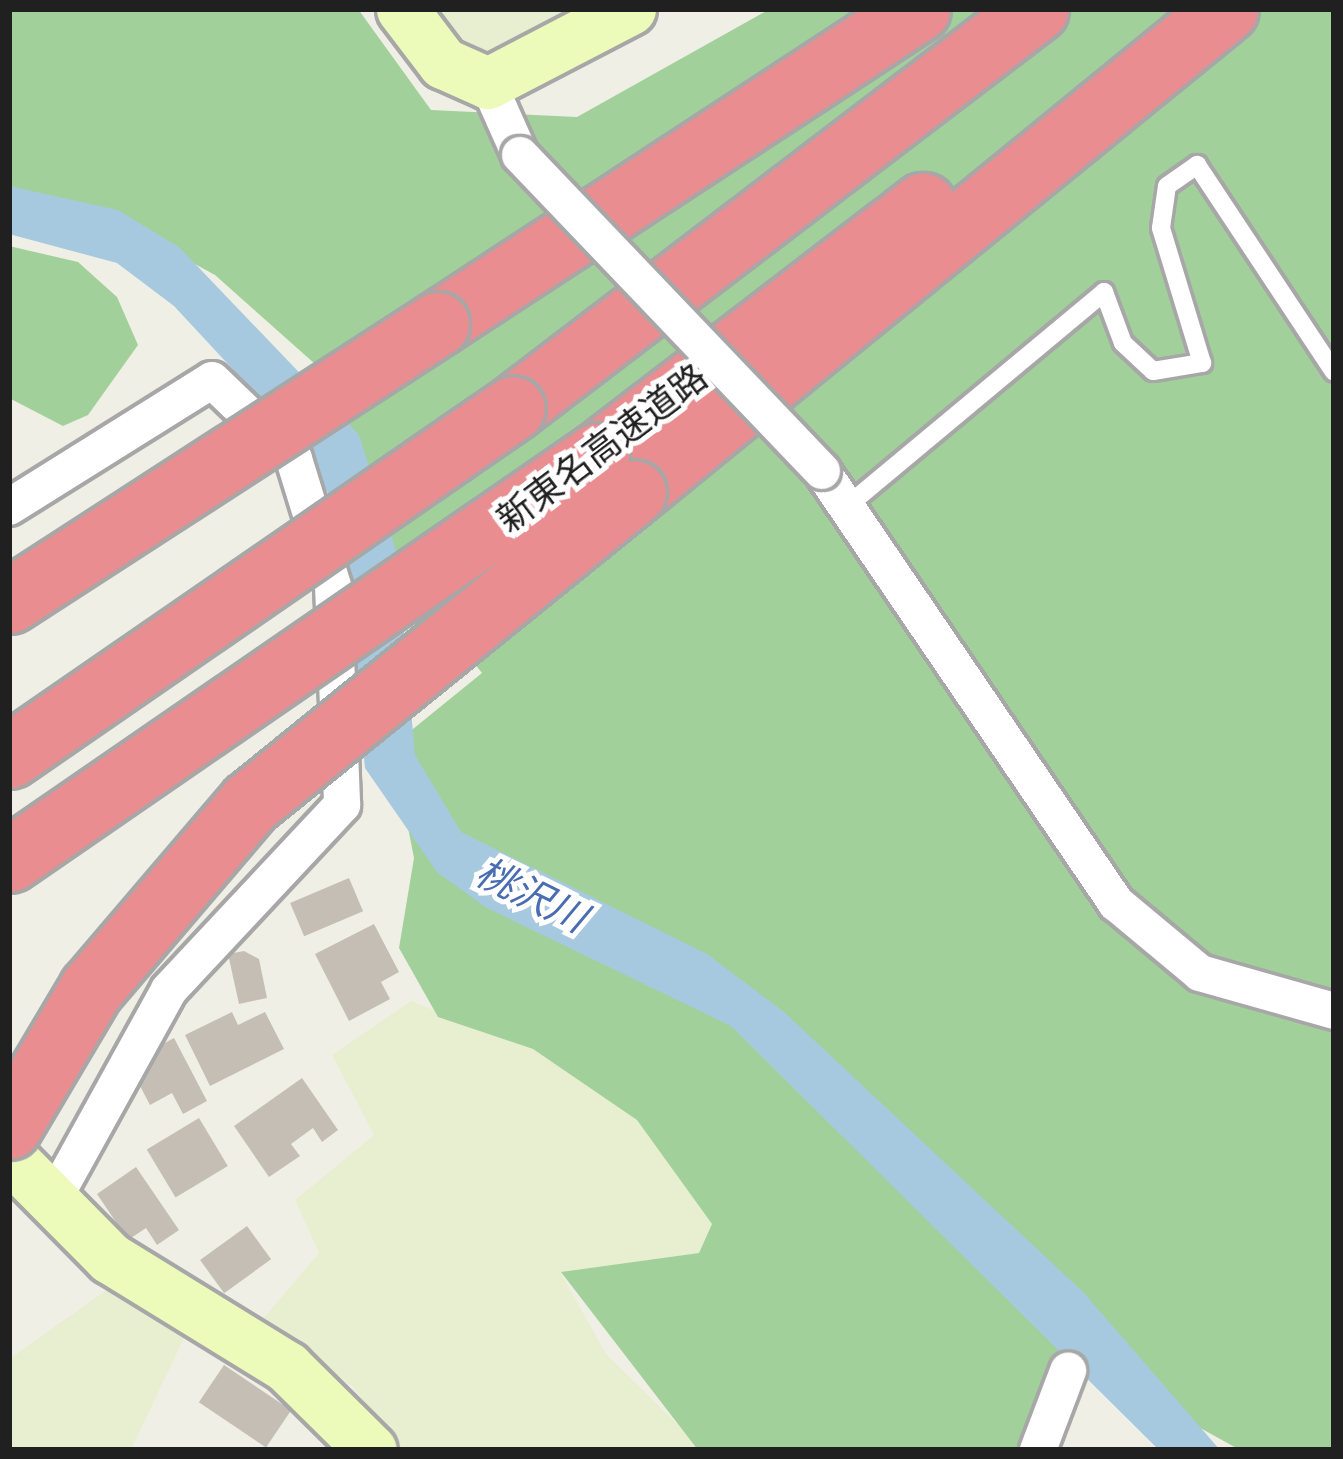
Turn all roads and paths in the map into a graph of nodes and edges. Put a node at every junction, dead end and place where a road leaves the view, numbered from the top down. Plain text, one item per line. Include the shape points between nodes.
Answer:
1 (402, 9) edge
2 (630, 9) edge
3 (918, 9) edge
4 (1036, 9) edge
5 (1175, 9) edge
6 (1226, 9) edge
7 (488, 82) junction
8 (1334, 372) edge
9 (616, 473) junction
10 (852, 502) junction
11 (9, 507) edge
12 (9, 601) edge
13 (9, 757) edge
14 (9, 860) edge
15 (1334, 1011) edge
16 (9, 1127) edge
17 (9, 1156) edge
18 (50, 1206) junction
19 (1068, 1371) dead end
20 (370, 1450) edge
21 (1038, 1450) edge

1 - 7 street via 443,63
2 - 7 street
3 - 12 highway, bridge
4 - 13 highway, bridge via 513,408
5 - 9 highway, 新東名高速道路
6 - 9 highway
7 - 10 street, bridge via 520,155
8 - 10 lane via 1197,165 1167,186 1161,228 1202,364 1153,371 1123,343 1104,292
9 - 14 highway, 新東名高速道路, bridge
9 - 16 highway, bridge via 250,803 91,989
10 - 15 street via 1116,903 1200,973
11 - 18 street via 212,380 294,459 333,586 342,805 169,990
17 - 18 street
18 - 20 street via 110,1258 287,1367
19 - 21 street

